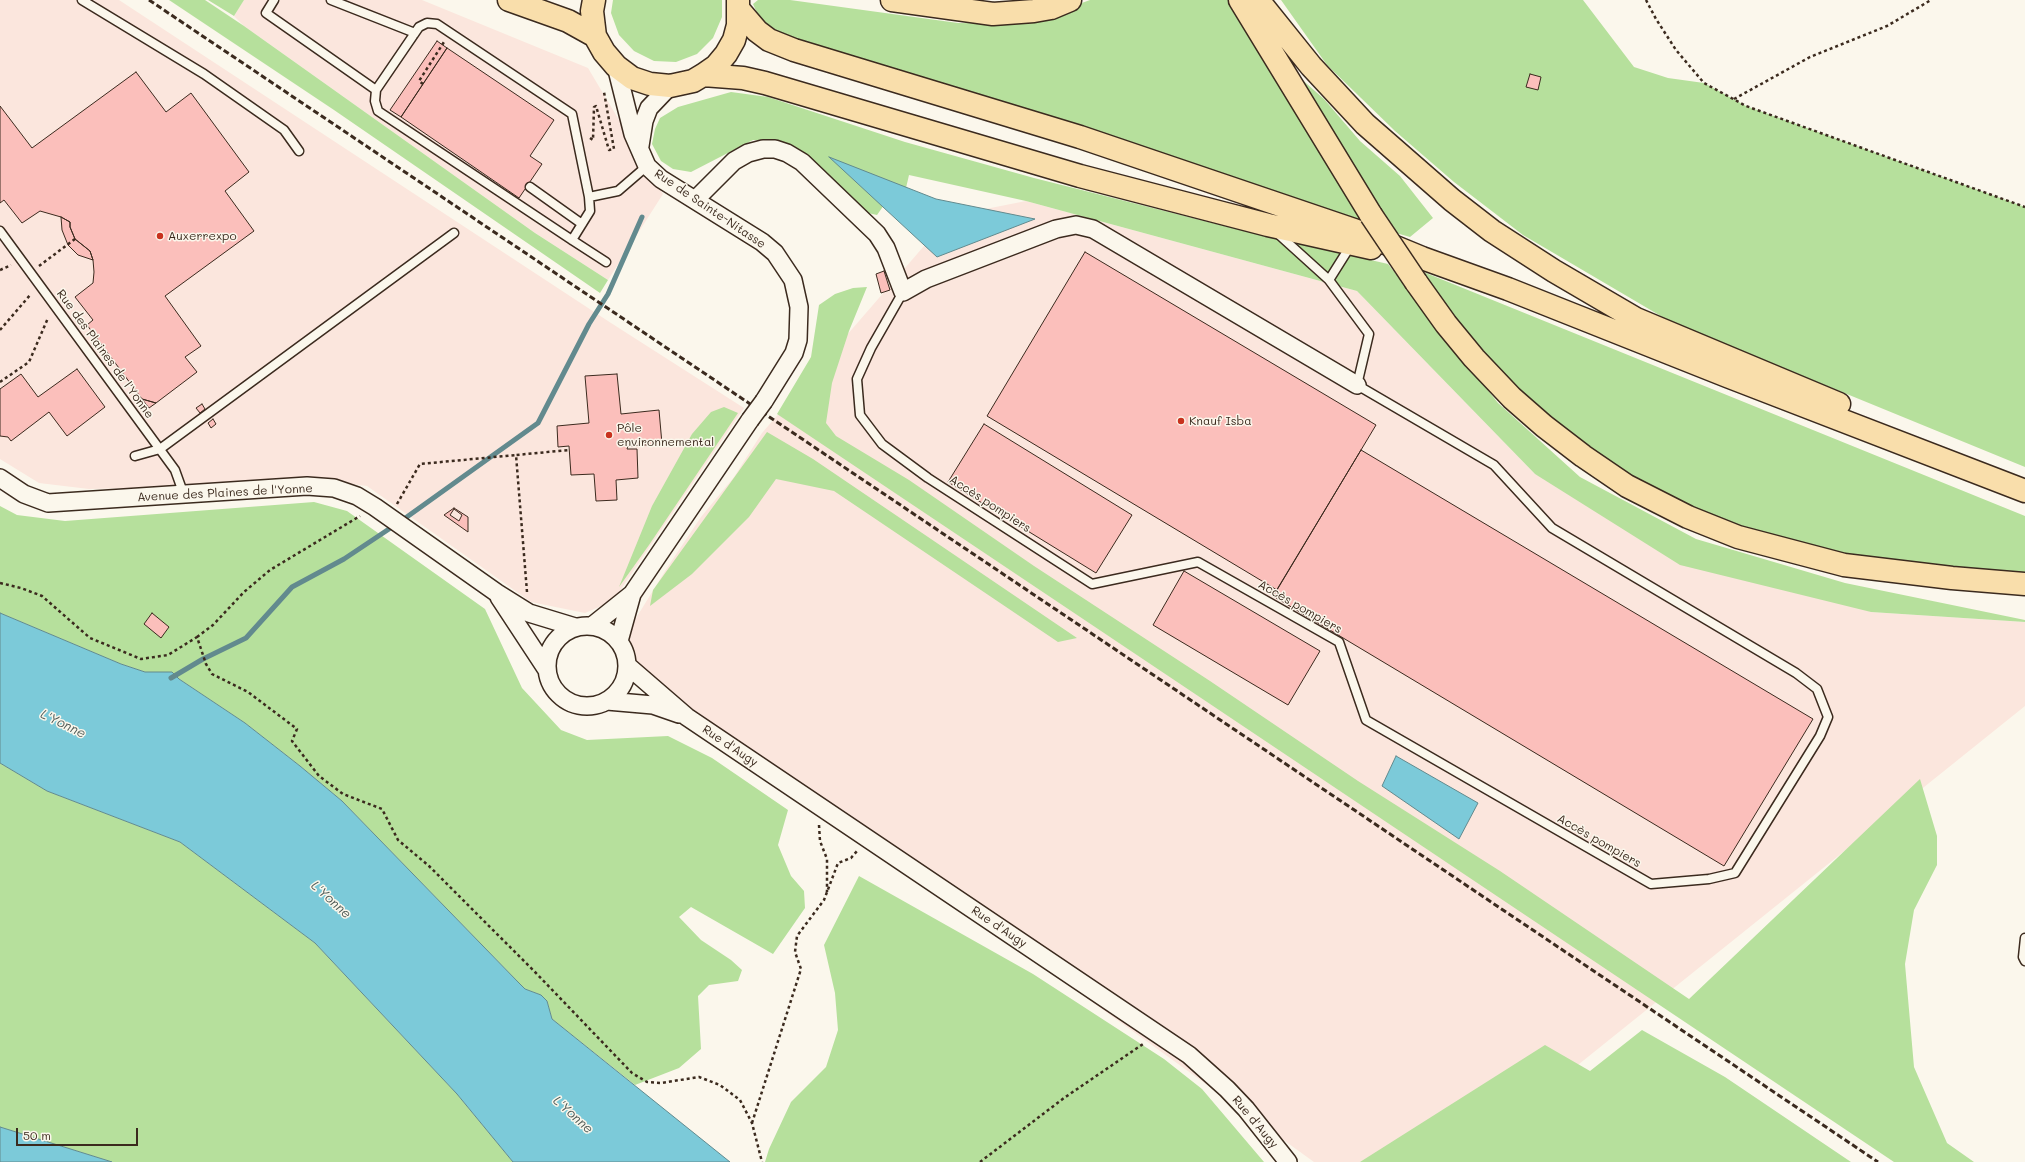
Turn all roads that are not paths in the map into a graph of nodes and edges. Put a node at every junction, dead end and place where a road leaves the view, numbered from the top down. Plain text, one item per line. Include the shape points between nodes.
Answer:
1 (82, 0) edge
2 (274, 0) edge
3 (331, 0) edge
4 (509, 0) edge
5 (594, 0) edge
6 (892, 0) edge
7 (1070, 0) edge
8 (1240, 0) edge
9 (1258, 0) edge
10 (739, 5) edge
11 (415, 34) junction
12 (595, 36) junction
13 (616, 66) junction
14 (703, 75) junction
15 (670, 86) junction
16 (376, 90) junction
17 (640, 146) junction
18 (300, 151) dead end
19 (647, 166) junction
20 (530, 187) dead end
21 (589, 197) junction
22 (695, 200) junction
23 (582, 224) junction
24 (1268, 225) junction
25 (0, 231) edge
26 (454, 233) dead end
27 (572, 240) junction
28 (1352, 244) junction
29 (1422, 258) junction
30 (606, 262) dead end
31 (1328, 280) junction
32 (903, 292) junction
33 (1357, 385) junction
34 (160, 449) junction
35 (135, 456) dead end
36 (0, 478) edge
37 (2025, 481) edge
38 (2025, 491) edge
39 (184, 495) junction
40 (2025, 584) edge
41 (497, 593) junction
42 (632, 594) junction
43 (583, 626) junction
44 (619, 641) junction
45 (628, 666) junction
46 (547, 670) junction
47 (607, 701) junction
48 (687, 717) junction
49 (2025, 938) edge
50 (2025, 961) edge
51 (1288, 1162) edge

1 - 18 lane via 204,74 284,130
2 - 16 lane via 266,13
3 - 11 lane
4 - 12 main road via 568,21
5 - 12 main road via 592,11
6 - 7 main road via 993,14 1051,8
8 - 40 main road, bridge via 1371,215 1446,324 1512,398 1583,456 1627,486 1688,518 1738,537 1844,565
9 - 37 main road via 1311,66 1365,124 1452,200 1492,231 1554,271 1636,319
10 - 14 main road via 734,40 716,66
10 - 29 main road via 756,31 769,40 794,50 1080,137 1354,230
11 - 16 lane
11 - 21 lane via 427,23 437,24 572,114
12 - 13 main road
13 - 15 main road via 632,78
13 - 17 street, Rue de Sainte-Nitasse via 633,134
14 - 15 main road via 693,81
14 - 24 main road via 765,82 1080,176
15 - 17 street, Rue de Sainte-Nitasse via 649,108
16 - 27 lane via 375,101 378,111
17 - 19 street, Rue de Sainte-Nitasse
19 - 21 lane via 618,191
19 - 22 street, Rue de Sainte-Nitasse
20 - 23 lane
21 - 23 lane via 590,211
22 - 32 street via 734,161 748,153 763,149 787,152 802,162 877,234 886,248
22 - 42 street, Rue de Sainte-Nitasse, bridge via 775,253 793,280 799,307 798,340 794,353 764,401
23 - 27 lane
24 - 28 main road
24 - 31 lane
25 - 34 lane, Rue des Plaines de l'Yonne
26 - 34 lane
27 - 30 lane
28 - 29 main road
28 - 31 lane
29 - 38 main road via 1508,289
31 - 33 lane via 1369,334
32 - 33 street via 926,279 1056,229 1076,225 1093,228
32 - 33 lane, Accès pompiers via 871,348 857,379 860,414 882,444 928,478 1092,584 1198,562 1339,642 1366,720 1651,884 1708,879 1735,873 1820,736 1828,717 1817,688 1552,528 1494,465
34 - 35 lane
34 - 39 lane, Rue des Plaines de l'Yonne via 175,470
36 - 39 street, Avenue des Plaines de l'Yonne via 24,494 48,503
39 - 41 street, Avenue des Plaines de l'Yonne via 307,486 334,488 357,496 390,517
41 - 43 street, Avenue des Plaines de l'Yonne via 529,612
41 - 46 street, Avenue des Plaines de l'Yonne
42 - 43 street
42 - 44 street
43 - 44 street via 602,628
43 - 46 street via 563,634 553,644 548,656
44 - 45 street via 626,653
45 - 47 street via 622,686
45 - 48 street, Rue d'Augy
46 - 47 street via 550,683 558,694 569,702 581,706 594,706
47 - 48 street, Rue d'Augy via 653,705
48 - 51 street, Rue d'Augy via 1189,1055 1227,1089
49 - 50 lane

